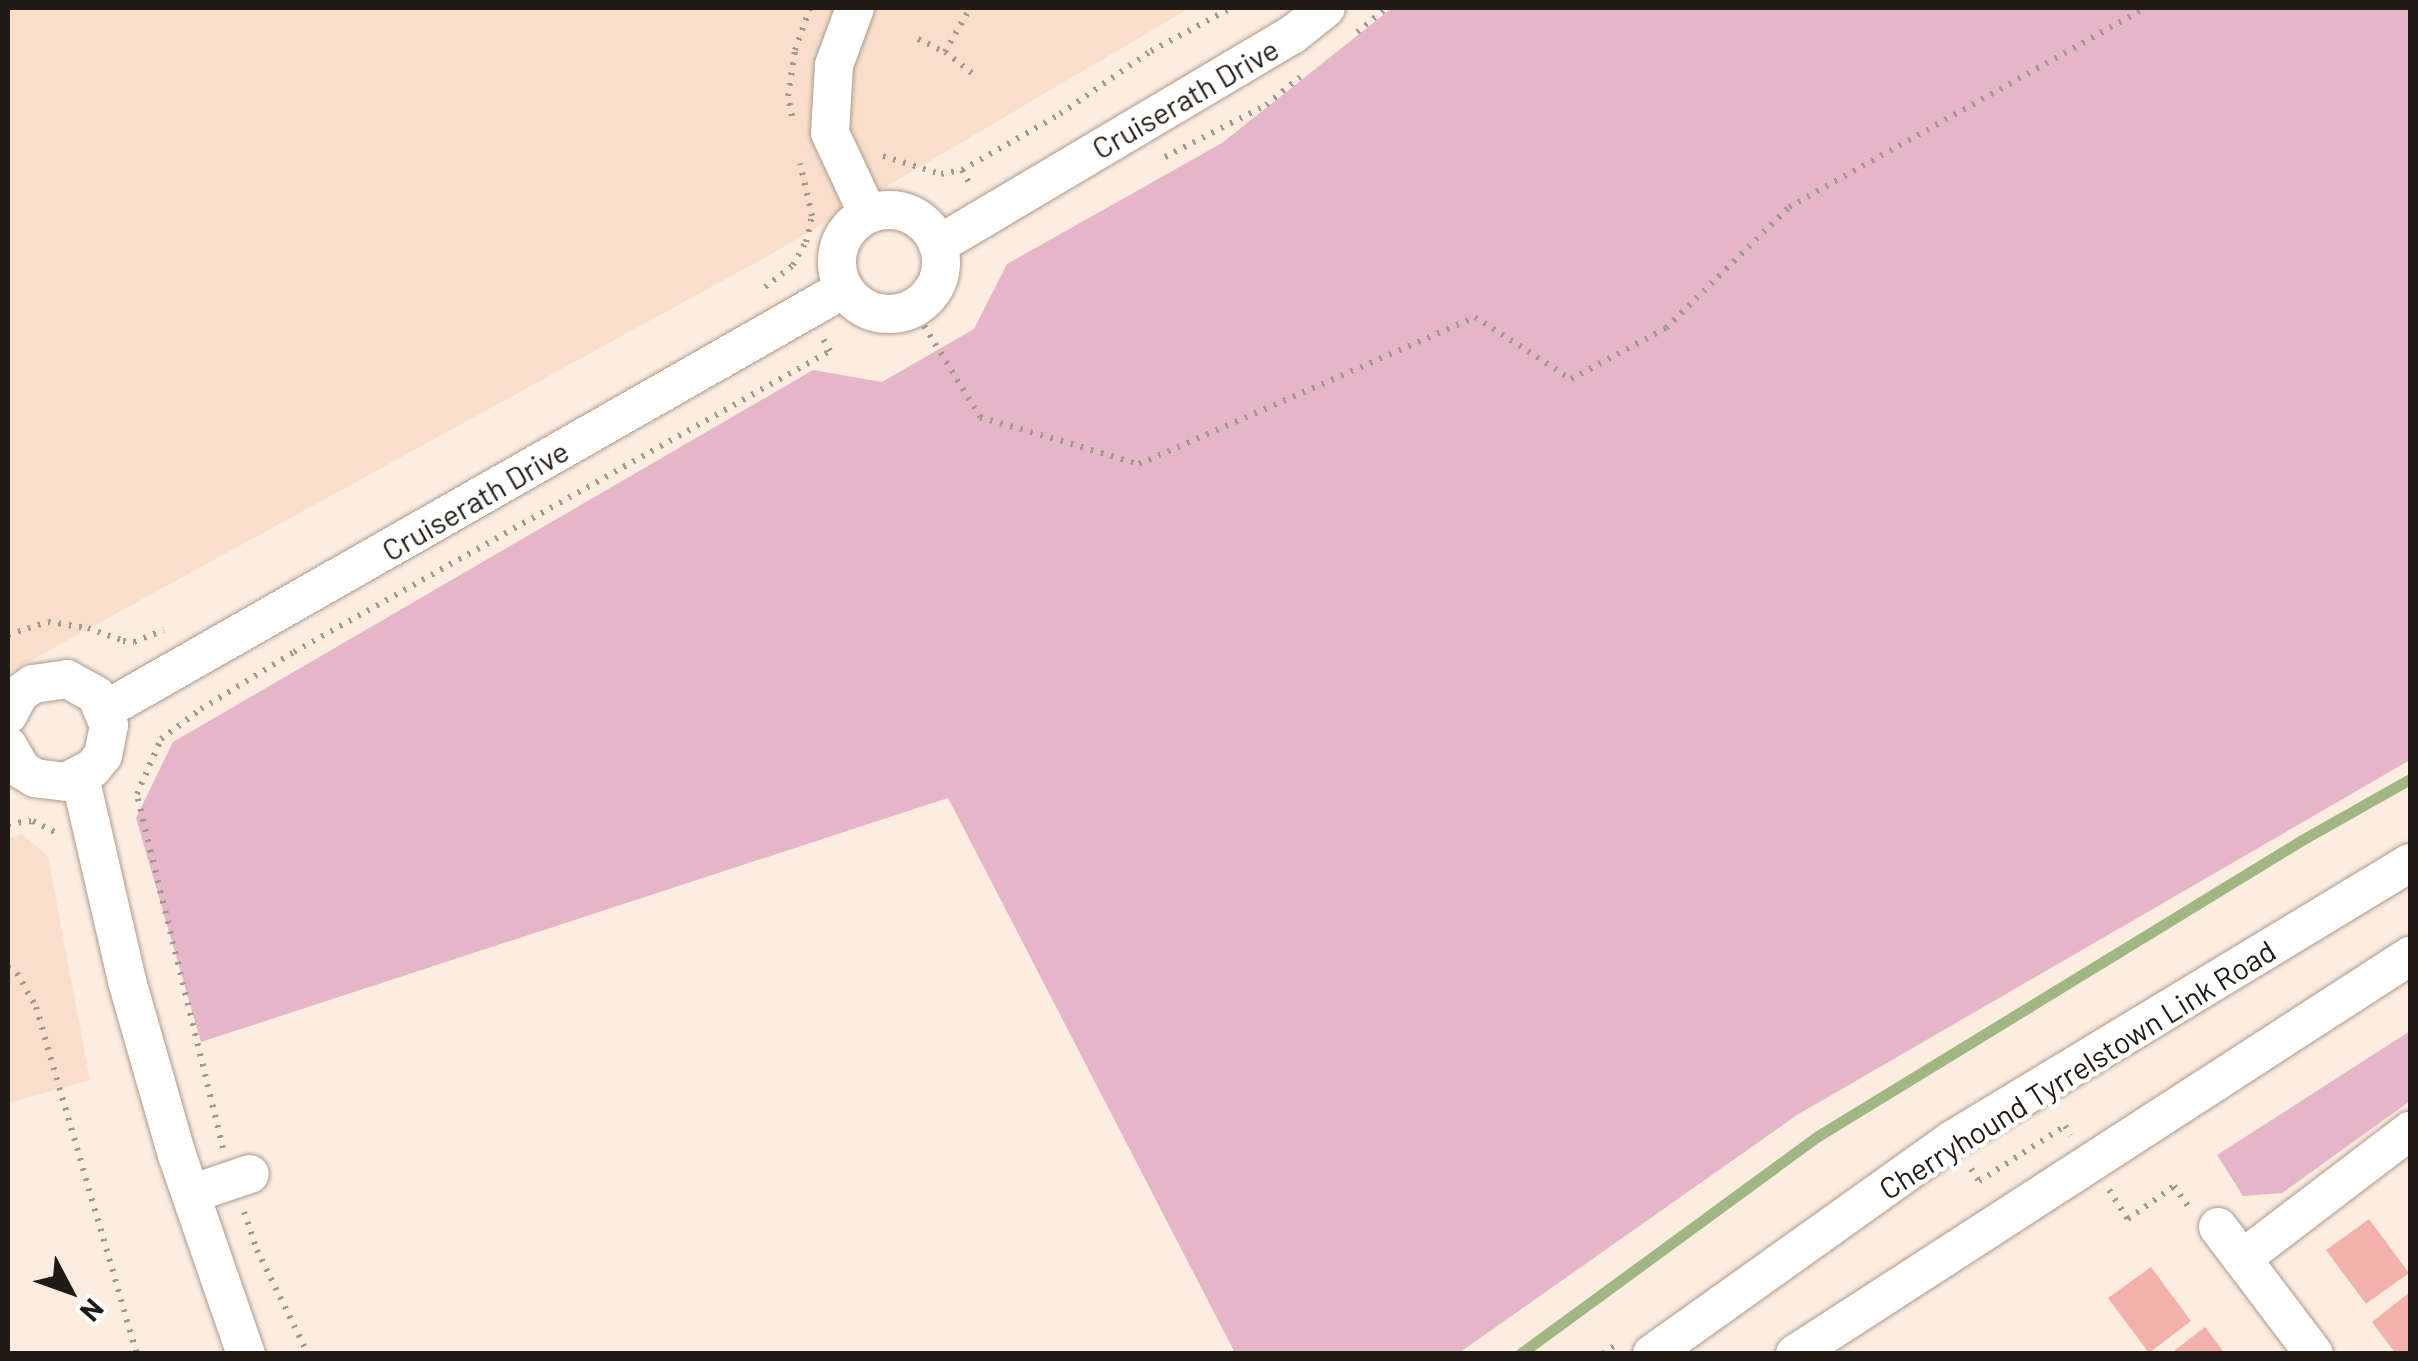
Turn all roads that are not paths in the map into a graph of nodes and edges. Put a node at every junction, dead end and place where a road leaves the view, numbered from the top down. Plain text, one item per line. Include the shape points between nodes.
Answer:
1 (855, 8) edge
2 (1326, 8) edge
3 (868, 214) junction
4 (938, 245) junction
5 (844, 290) junction
6 (105, 710) junction
7 (8, 715) edge
8 (9, 755) edge
9 (80, 777) junction
10 (2410, 863) edge
11 (2410, 956) edge
12 (2410, 1132) edge
13 (239, 1177) road end
14 (191, 1194) junction
15 (2218, 1228) road end
16 (2244, 1258) junction
17 (246, 1354) edge
18 (1652, 1354) edge
19 (1795, 1354) edge
20 (2314, 1354) edge

1 - 3 street via 834,64 830,134
2 - 4 street, Cruiserath Drive via 1292,35
3 - 4 street via 885,210 917,218
3 - 5 street via 842,238 838,273
4 - 5 street via 940,274 913,308 882,314
5 - 6 street, Cruiserath Drive
6 - 7 street via 82,684 49,679 19,694
6 - 9 street via 103,755
8 - 9 street via 35,778
9 - 14 street via 128,980
10 - 18 street, Cherryhound Tyrrelstown Link Road via 1952,1140
11 - 19 street via 2098,1175
12 - 16 street
13 - 14 street
14 - 17 street
15 - 16 street
16 - 20 street

